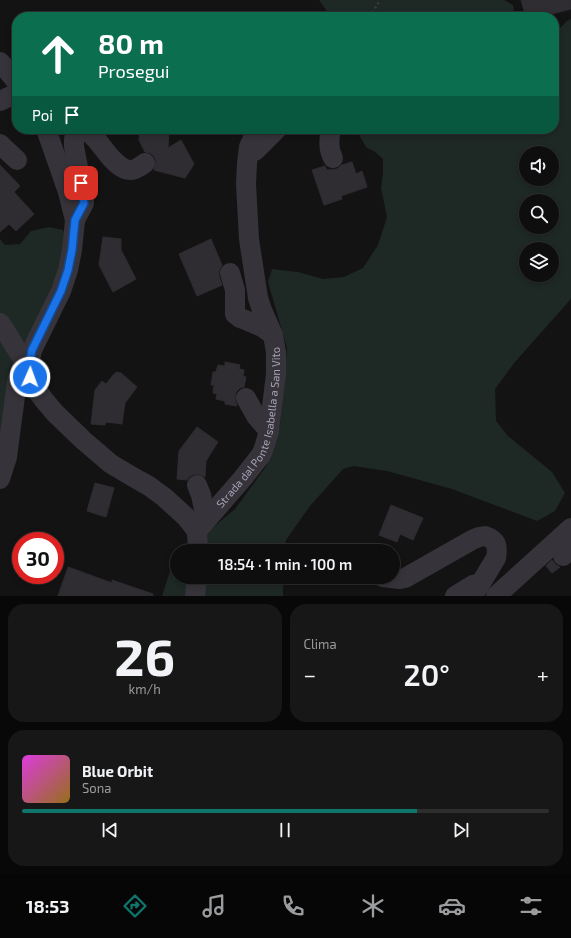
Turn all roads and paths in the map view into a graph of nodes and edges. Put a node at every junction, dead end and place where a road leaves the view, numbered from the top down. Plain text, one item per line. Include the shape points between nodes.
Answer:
1 (380, 0) edge
2 (373, 12) edge
3 (0, 62) edge
4 (12, 76) edge
5 (12, 95) edge
6 (0, 101) edge
7 (48, 134) edge
8 (78, 134) edge
9 (92, 134) edge
10 (255, 134) edge
11 (271, 134) edge
12 (330, 134) edge
13 (0, 144) edge
14 (333, 158) dead end
15 (17, 160) dead end
16 (145, 163) dead end
17 (246, 163) junction
18 (75, 220) junction
19 (230, 273) dead end
20 (0, 323) edge
21 (273, 335) junction
22 (29, 355) junction
23 (246, 398) dead end
24 (269, 431) junction
25 (0, 479) edge
26 (197, 485) dead end
27 (201, 525) junction
28 (567, 532) edge
29 (199, 544) edge
30 (563, 556) dead end
31 (400, 579) edge
32 (196, 584) edge
33 (476, 590) edge
34 (195, 596) edge
35 (455, 596) edge
36 (496, 596) edge

1 - 2 path
3 - 4 street
5 - 6 street
7 - 18 street
8 - 18 street via 74,139 74,147 84,203
9 - 16 street via 119,166 132,170
10 - 17 street, Strada dal Ponte Isabella a San Vito
11 - 17 street
12 - 14 street via 330,153
13 - 15 street
17 - 21 street, Strada dal Ponte Isabella a San Vito via 249,239 257,290
18 - 22 street via 72,250 61,291
19 - 21 street via 235,290 235,314
20 - 22 street via 18,353
21 - 24 street, Strada dal Ponte Isabella a San Vito via 276,374
22 - 25 street via 17,381 7,457
22 - 27 street via 30,377 55,413 111,464 149,486 186,517
23 - 24 street via 256,416
24 - 27 street, Strada dal Ponte Isabella a San Vito via 261,455
26 - 27 street via 202,501
27 - 29 street
28 - 30 street via 567,549
28 - 36 street
31 - 33 street via 472,540 485,536 497,546 496,558
32 - 34 street
33 - 35 street via 474,585

